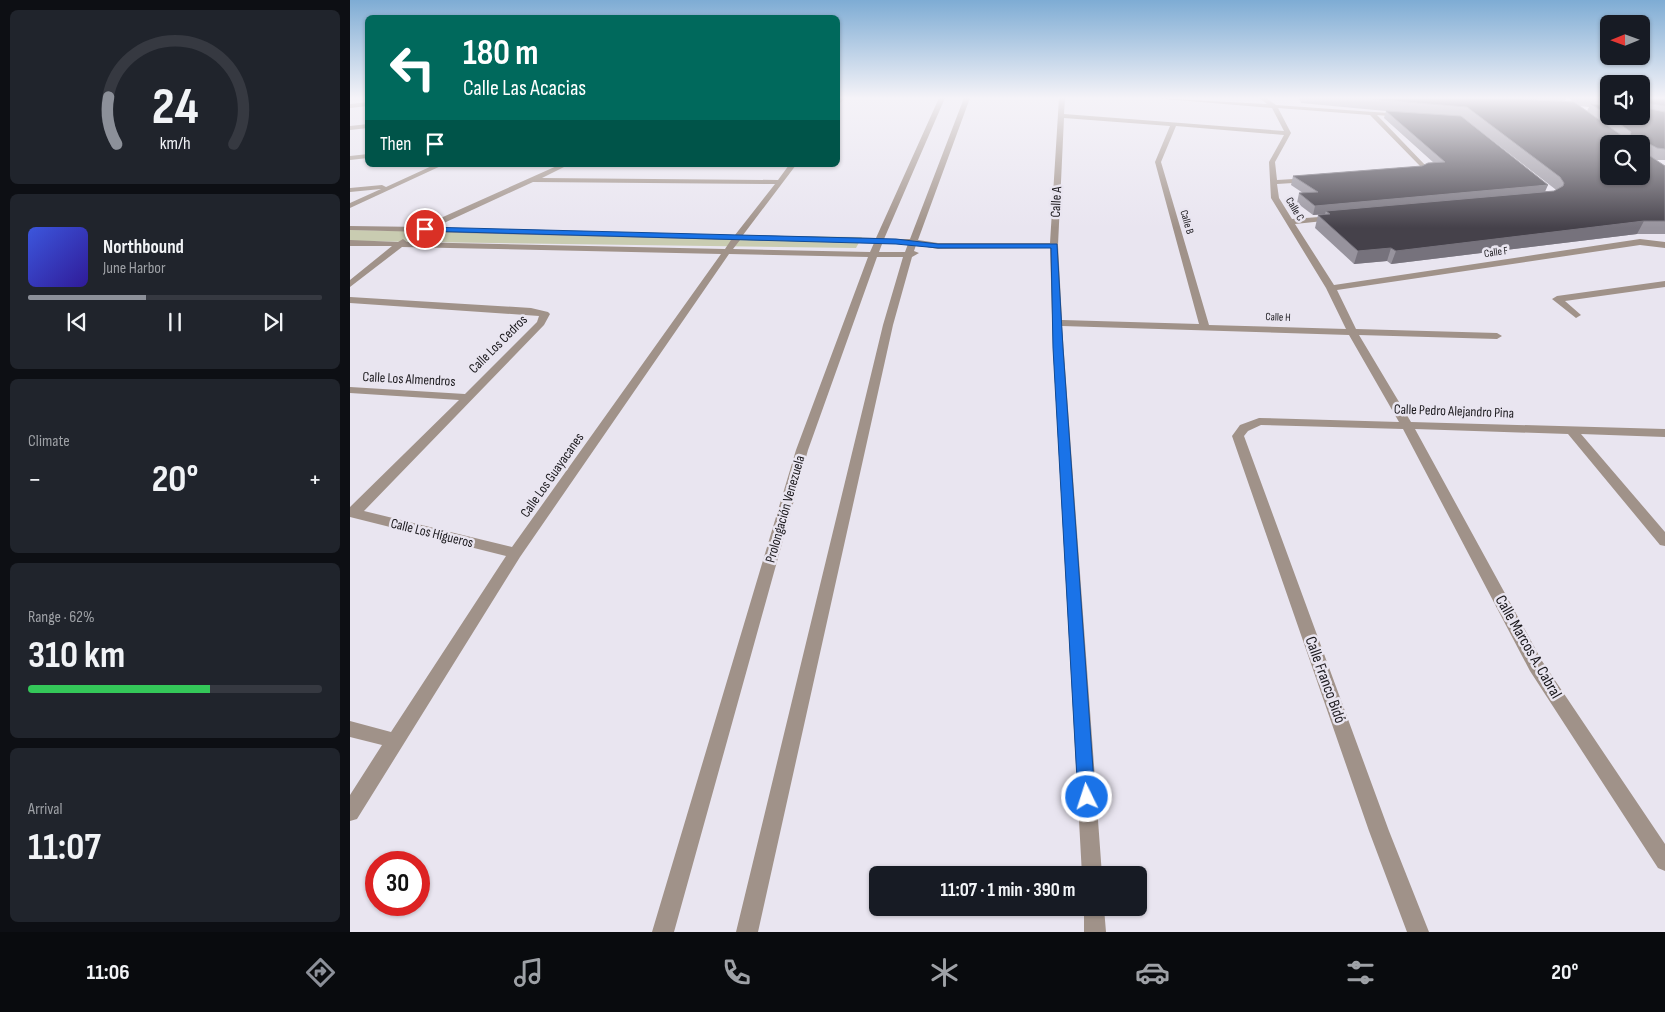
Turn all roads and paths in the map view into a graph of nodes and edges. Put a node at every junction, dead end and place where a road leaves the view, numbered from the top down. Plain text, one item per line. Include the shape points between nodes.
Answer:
1 (923, 141) edge
2 (951, 141) edge
3 (1060, 141) edge
4 (1166, 141) edge
5 (1283, 141) edge
6 (1399, 141) edge
7 (365, 156) edge
8 (350, 158) edge
9 (436, 167) edge
10 (561, 167) edge
11 (791, 167) edge
12 (1400, 172) edge
13 (1313, 179) edge
14 (533, 180) junction
15 (780, 182) junction
16 (1274, 182) junction
17 (395, 185) junction
18 (350, 190) edge
19 (350, 206) edge
20 (1339, 218) edge
21 (1290, 222) junction
22 (350, 228) edge
23 (425, 229) junction
24 (739, 237) junction
25 (879, 241) junction
26 (350, 243) edge
27 (400, 244) junction
28 (1054, 245) junction
29 (1665, 245) edge
30 (938, 246) junction
31 (910, 249) junction
32 (728, 251) junction
33 (873, 254) junction
34 (350, 284) edge
35 (1665, 284) edge
36 (1331, 288) junction
37 (350, 300) edge
38 (1576, 315) dead end
39 (1058, 323) junction
40 (1205, 327) junction
41 (1352, 331) junction
42 (1497, 336) dead end
43 (350, 390) edge
44 (466, 397) junction
45 (1406, 425) junction
46 (1244, 428) joint
47 (1571, 430) junction
48 (1665, 433) edge
49 (352, 513) edge
50 (1665, 541) edge
51 (515, 553) junction
52 (350, 729) edge
53 (396, 741) junction
54 (350, 812) edge
55 (1665, 861) edge
56 (1091, 866) edge
57 (1094, 916) edge
58 (663, 932) edge
59 (747, 932) edge
60 (1095, 932) edge
61 (1418, 932) edge

1 - 25 street, Prolongación Venezuela
2 - 31 street
3 - 28 street, Calle A
4 - 40 street, Calle B via 1158,162
5 - 16 street, Calle C via 1272,162
6 - 12 street via 1423,166 1419,171
7 - 8 street
9 - 17 street
10 - 14 street
11 - 15 street, Calle Los Guayacanes
13 - 16 street
14 - 15 street
14 - 23 street
15 - 24 street, Calle Los Guayacanes
16 - 21 street, Calle C via 1276,198
17 - 18 street
17 - 19 street
20 - 21 street
21 - 36 street, Calle C
22 - 23 street
23 - 24 street
23 - 27 street
24 - 25 street
24 - 32 street, Calle Los Guayacanes
25 - 31 street
25 - 33 street, Prolongación Venezuela
26 - 27 street
27 - 32 street
27 - 34 street
28 - 30 street
28 - 39 street, Calle A
29 - 36 street, Calle F via 1640,242
30 - 31 street
30 - 31 street
31 - 33 street
31 - 59 street via 888,325
32 - 33 street
32 - 51 street, Calle Los Guayacanes
33 - 58 street, Prolongación Venezuela via 802,450
35 - 38 street via 1557,299
36 - 41 street, Calle C
37 - 44 street, Calle Los Cedros via 545,314 541,323
39 - 40 street, Calle H
39 - 56 street, Calle A
40 - 41 street, Calle H
41 - 42 street, Calle H
41 - 45 street, Calle Marcos A. Cabral
43 - 44 street, Calle Los Almendros
44 - 49 street, Calle Los Cedros
45 - 46 street, Calle Pedro Alejandro Pina via 1259,421
45 - 47 street, Calle Pedro Alejandro Pina
45 - 55 street, Calle Marcos A. Cabral via 1536,666
46 - 61 street, Calle Franco Bidó via 1238,436
47 - 48 street, Calle Pedro Alejandro Pina
47 - 50 street
49 - 51 street, Calle Los Higueros
51 - 53 street, Calle Los Guayacanes
52 - 53 street
53 - 54 street, Calle Los Guayacanes
57 - 60 street

